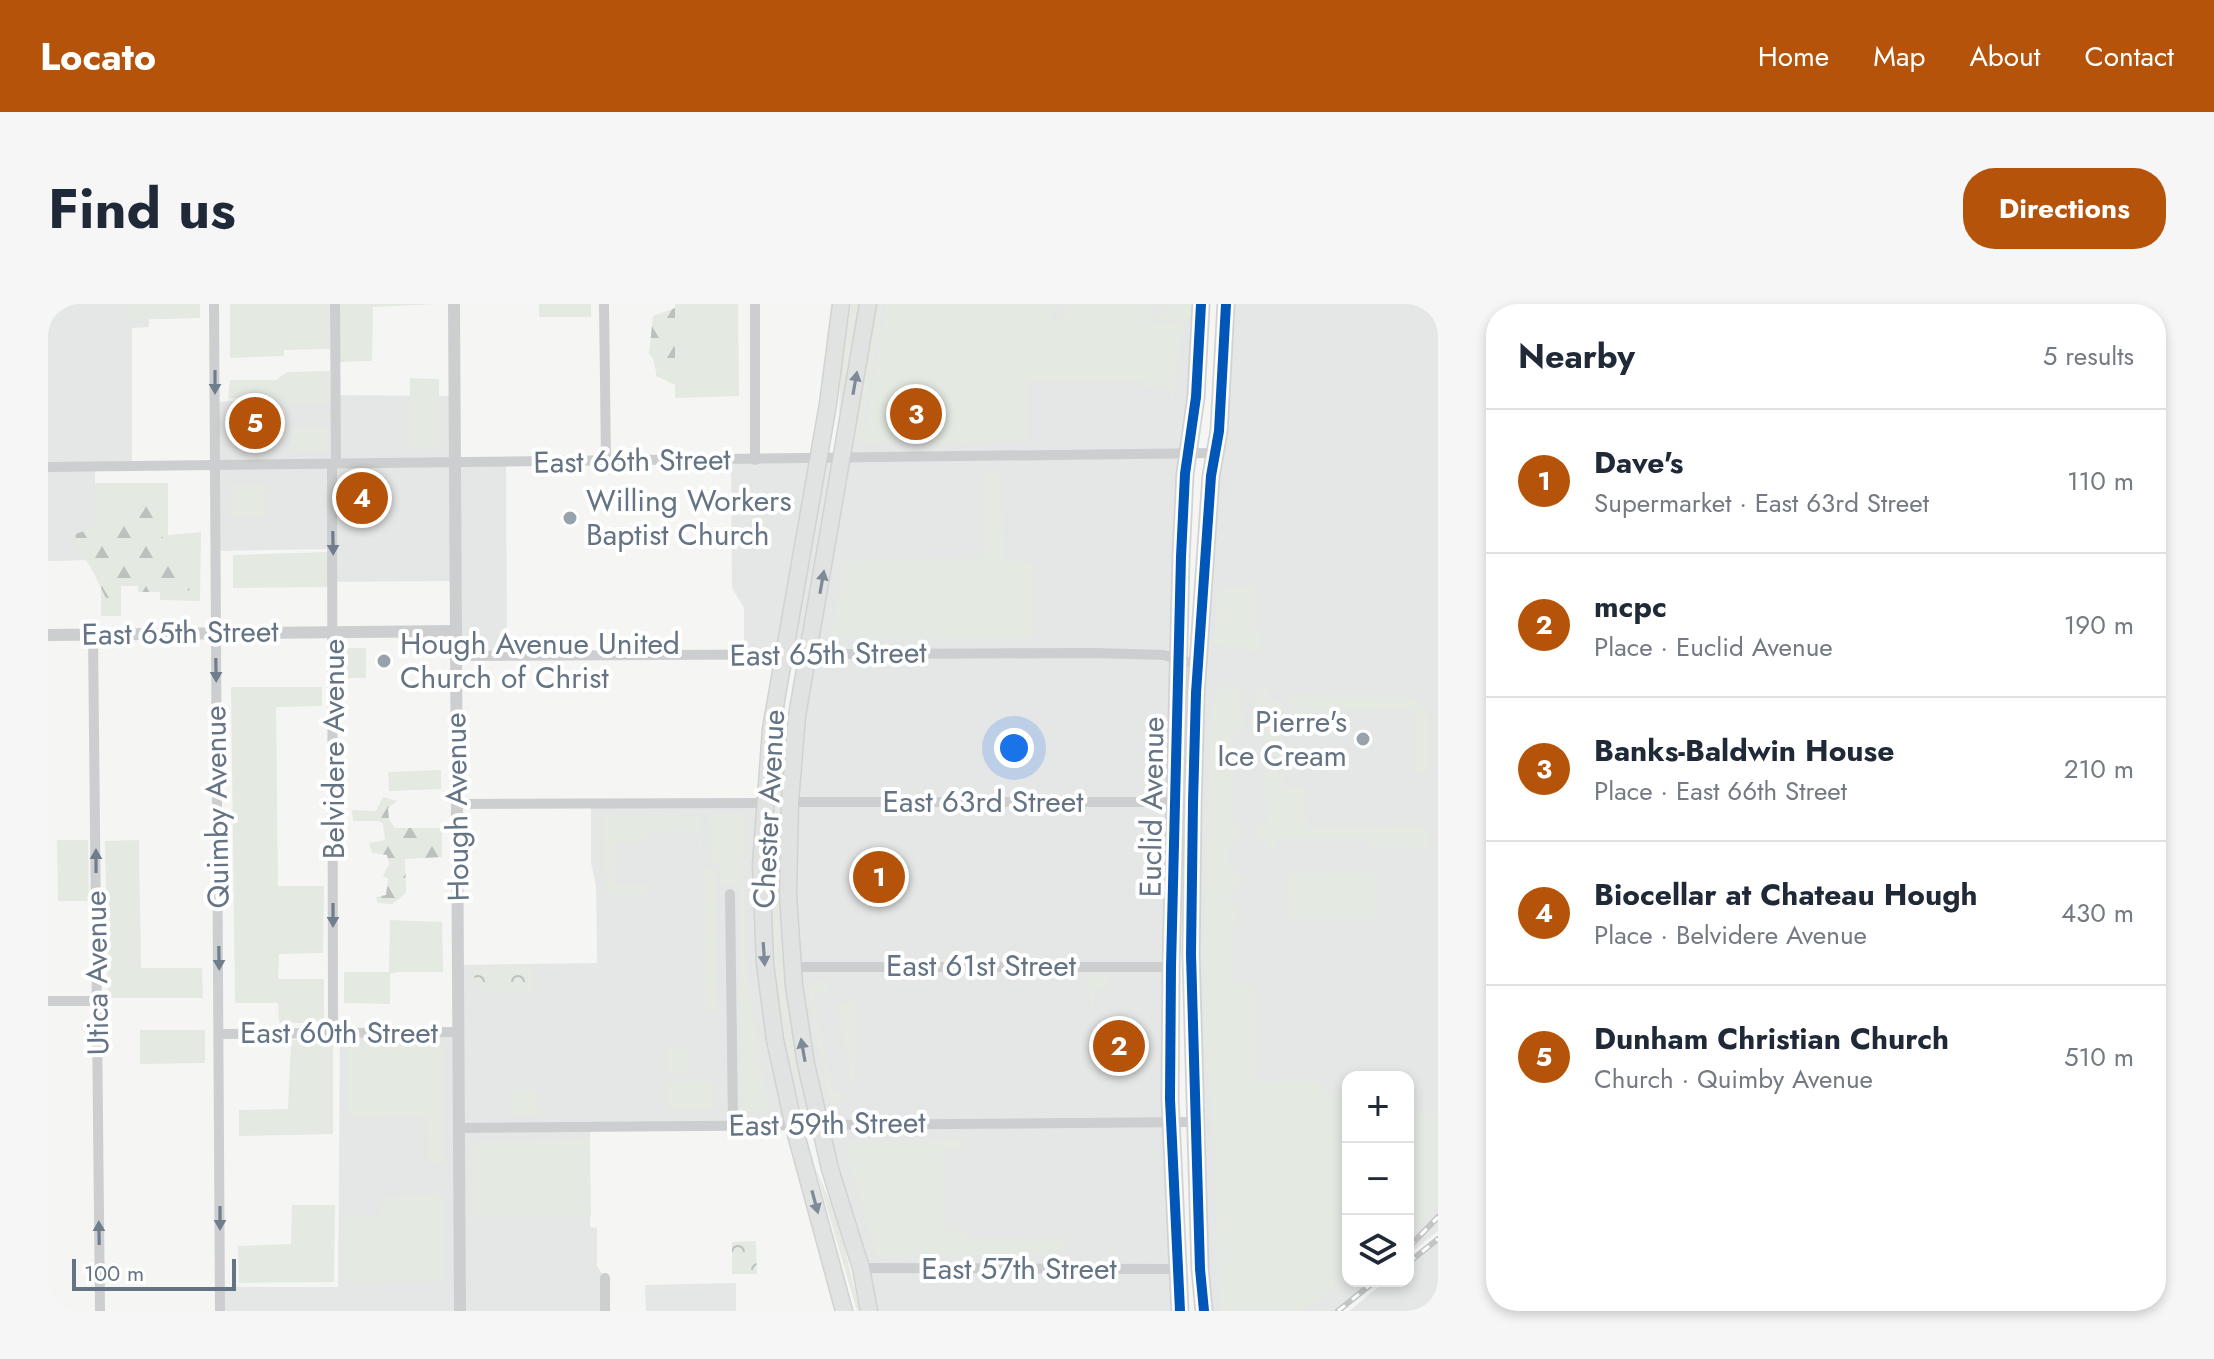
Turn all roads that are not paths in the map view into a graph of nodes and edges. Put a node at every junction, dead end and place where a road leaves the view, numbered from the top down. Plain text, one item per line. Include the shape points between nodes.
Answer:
1 (214, 304) edge
2 (335, 304) edge
3 (454, 304) edge
4 (604, 304) edge
5 (755, 304) edge
6 (841, 304) edge
7 (868, 304) edge
8 (1201, 304) edge
9 (1226, 304) edge
10 (1215, 453) junction
11 (1188, 455) junction
12 (755, 460) junction
13 (818, 460) junction
14 (842, 460) junction
15 (606, 462) junction
16 (454, 463) junction
17 (334, 464) junction
18 (215, 466) junction
19 (48, 467) edge
20 (456, 631) junction
21 (216, 632) junction
22 (334, 632) junction
23 (48, 635) edge
24 (93, 635) junction
25 (809, 653) junction
26 (783, 654) junction
27 (456, 656) junction
28 (1179, 659) junction
29 (1199, 665) junction
30 (790, 802) junction
31 (1176, 802) junction
32 (764, 803) junction
33 (458, 804) junction
34 (730, 894) dead end
35 (792, 967) junction
36 (1171, 967) junction
37 (48, 1001) edge
38 (97, 1001) junction
39 (459, 1032) junction
40 (333, 1033) junction
41 (220, 1034) junction
42 (1171, 1122) junction
43 (1196, 1122) junction
44 (733, 1126) junction
45 (820, 1126) junction
46 (794, 1127) junction
47 (458, 1128) junction
48 (861, 1268) junction
49 (1176, 1269) junction
50 (605, 1278) dead end
51 (100, 1311) edge
52 (220, 1311) edge
53 (460, 1311) edge
54 (605, 1311) edge
55 (844, 1311) edge
56 (869, 1311) edge
57 (1180, 1311) edge
58 (1204, 1311) edge

1 -> 18 street, Quimby Avenue
2 - 17 street, Belvidere Avenue
3 - 16 street, Hough Avenue
4 - 15 street
5 - 12 street
6 - 13 main road, Chester Avenue
14 -> 7 main road, Chester Avenue
8 - 11 main road, Euclid Avenue
9 - 10 main road, Euclid Avenue
10 - 11 street, East 66th Street
10 - 29 main road, Euclid Avenue
11 - 14 street, East 66th Street
11 - 28 main road, Euclid Avenue
12 - 13 street, East 66th Street
12 - 15 street, East 66th Street
13 - 14 street, East 66th Street
13 - 26 main road, Chester Avenue
25 -> 14 main road, Chester Avenue
15 - 16 street, East 66th Street
16 - 17 street, East 66th Street
16 - 20 street, Hough Avenue
17 - 18 street, East 66th Street
17 -> 22 street, Belvidere Avenue
18 - 19 street, East 66th Street
18 - 21 street, Quimby Avenue
20 - 22 street, East 65th Street
20 - 27 street, Hough Avenue
21 - 22 street, East 65th Street
21 - 24 street, East 65th Street
21 -> 41 street, Quimby Avenue
22 -> 40 street, Belvidere Avenue
23 - 24 street, East 65th Street
38 -> 24 street, Utica Avenue
25 - 26 street, East 65th Street
25 - 28 street, East 65th Street via 1108,653
25 - 30 main road, Chester Avenue
26 - 27 street, East 65th Street
26 - 32 main road, Chester Avenue
27 - 33 street, Hough Avenue
28 - 29 street, East 65th Street
28 - 31 main road, Euclid Avenue
29 - 43 main road, Euclid Avenue via 1191,911
30 - 31 street, East 63rd Street
30 - 35 main road, Chester Avenue
31 - 36 main road, Euclid Avenue
32 - 33 street
32 -> 46 main road, Chester Avenue via 765,964
33 - 39 street, Hough Avenue
34 - 44 street
35 - 36 street, East 61st Street
45 -> 35 main road, Chester Avenue
36 - 42 main road, Euclid Avenue
37 - 38 street
51 -> 38 street, Utica Avenue
39 - 40 street, East 60th Street
39 - 47 street, Hough Avenue
40 - 41 street, East 60th Street
41 -> 52 street, Quimby Avenue
42 - 43 street, East 59th Street
42 - 45 street, East 59th Street
42 - 49 main road, Euclid Avenue
43 - 58 main road, Euclid Avenue
44 - 46 street, East 59th Street
44 - 47 street, East 59th Street
45 - 46 street, East 59th Street
45 - 48 main road, Chester Avenue
46 -> 55 main road, Chester Avenue
47 - 53 street, Hough Avenue
48 - 49 street, East 57th Street
48 - 56 main road, Chester Avenue
49 - 57 main road, Euclid Avenue
50 - 54 street

